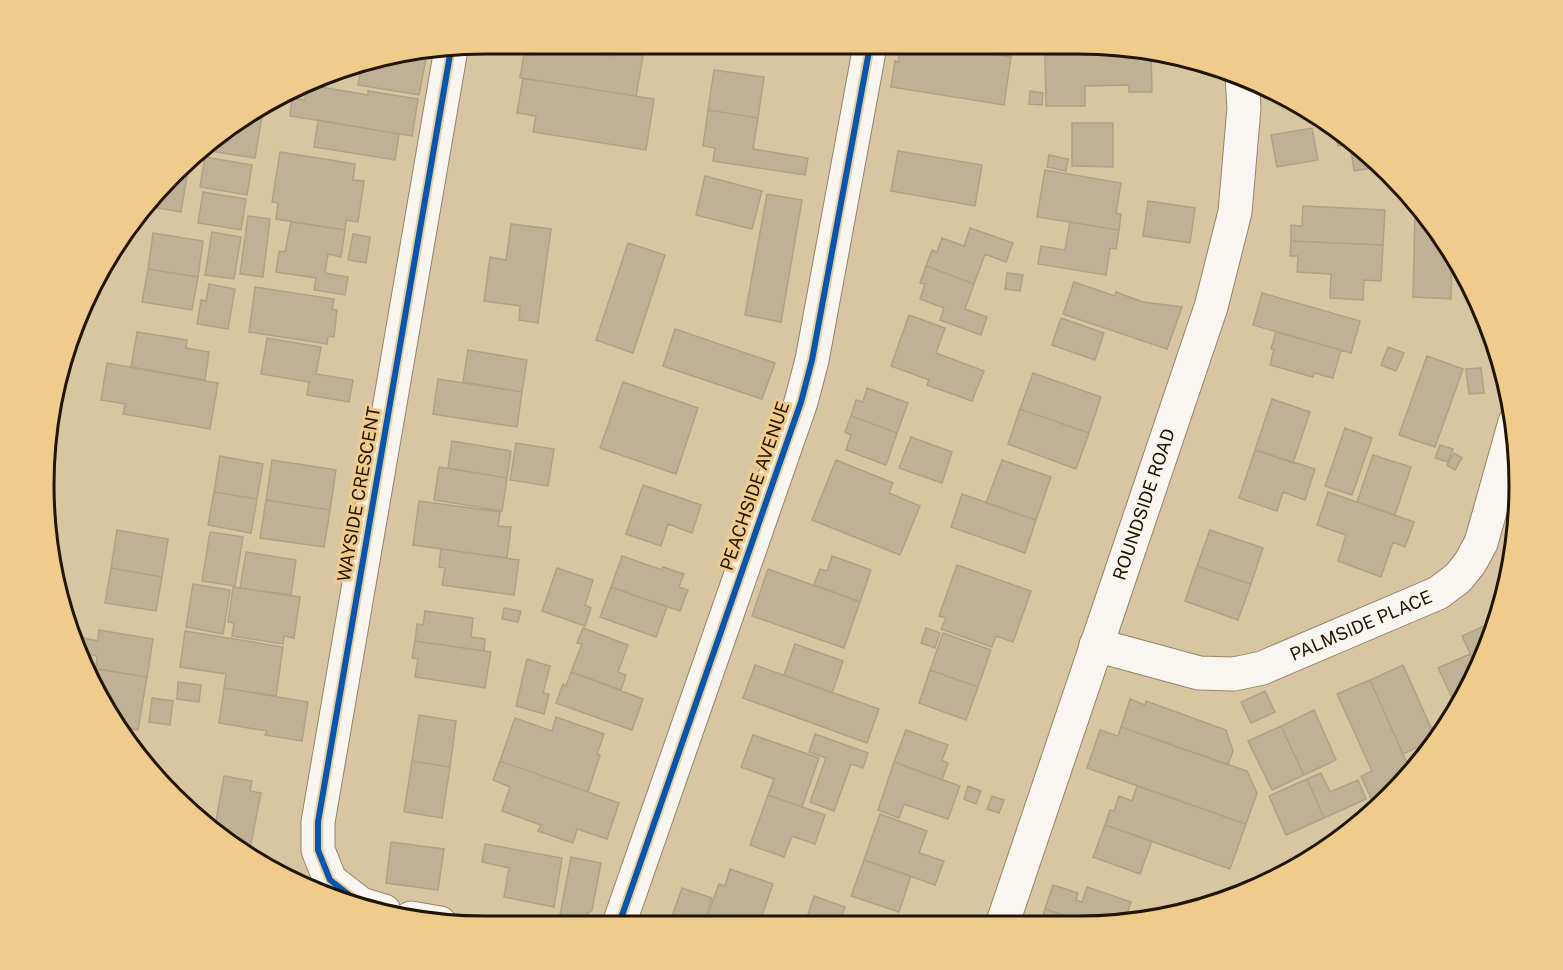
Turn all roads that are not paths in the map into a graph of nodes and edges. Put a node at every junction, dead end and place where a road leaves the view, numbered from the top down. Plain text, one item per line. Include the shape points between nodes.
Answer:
1 (869, 54) edge
2 (450, 56) edge
3 (1243, 87) edge
4 (1507, 450) edge
5 (1096, 645) junction
6 (348, 894) edge
7 (623, 916) edge
8 (1005, 916) edge

1 - 7 street, PEACHSIDE AVENUE via 801,402
2 - 6 street, WAYSIDE CRESCENT via 318,822 318,850 330,879
3 - 5 street, ROUNDSIDE ROAD via 1235,212 1211,307
4 - 5 street, PALMSIDE PLACE via 1481,543 1458,578 1438,593 1262,668 1234,674 1199,673
5 - 8 street, ROUNDSIDE ROAD

